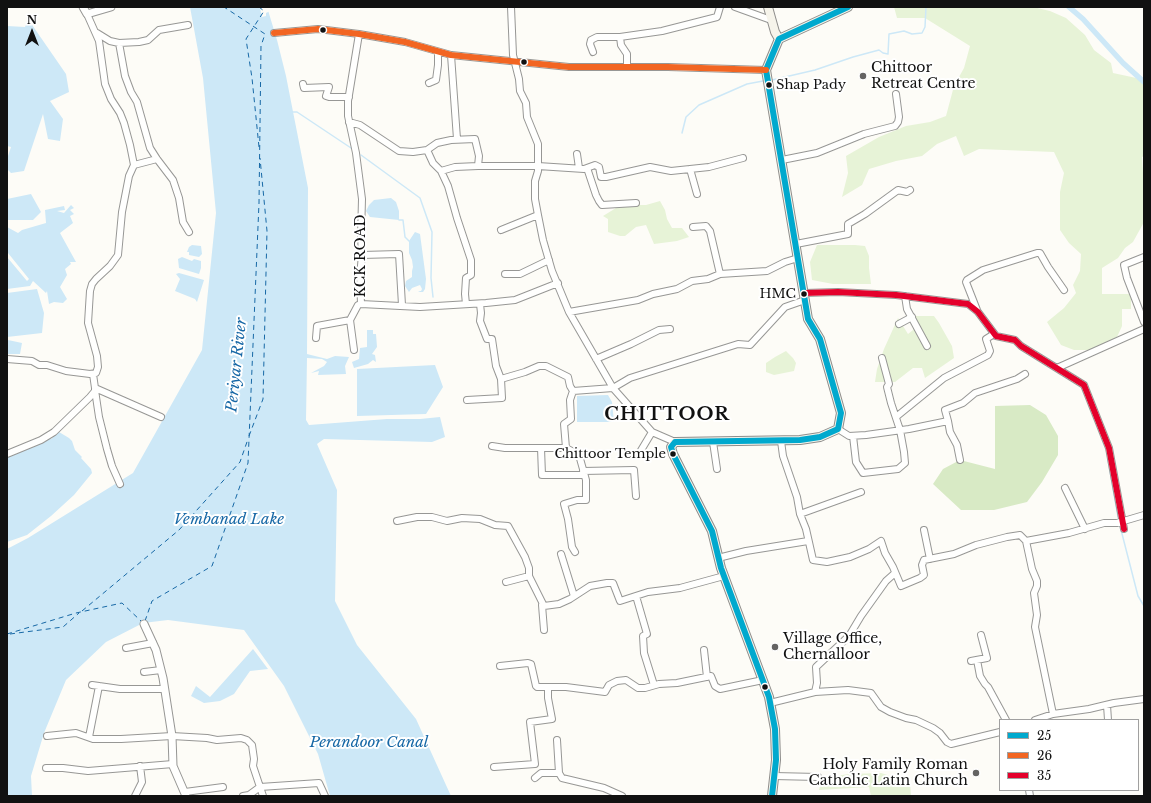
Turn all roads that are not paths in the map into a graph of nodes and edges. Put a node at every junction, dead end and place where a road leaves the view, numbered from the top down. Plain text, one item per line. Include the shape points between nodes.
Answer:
1 (83, 7) edge
2 (111, 7) edge
3 (511, 7) edge
4 (720, 7) edge
5 (735, 7) edge
6 (768, 7) edge
7 (848, 7) edge
8 (87, 14) junction
9 (771, 20) junction
10 (188, 25) dead end
11 (96, 32) junction
12 (274, 33) dead end
13 (358, 34) junction
14 (620, 37) junction
15 (779, 39) junction
16 (119, 43) junction
17 (438, 52) junction
18 (593, 52) dead end
19 (451, 55) junction
20 (515, 62) junction
21 (627, 67) junction
22 (766, 70) junction
23 (429, 83) dead end
24 (303, 84) dead end
25 (896, 94) dead end
26 (349, 97) junction
27 (349, 122) junction
28 (457, 140) junction
29 (427, 150) junction
30 (577, 154) dead end
31 (743, 158) dead end
32 (157, 159) junction
33 (782, 160) junction
34 (134, 165) junction
35 (478, 166) junction
36 (538, 166) junction
37 (579, 168) junction
38 (587, 168) junction
39 (690, 169) junction
40 (441, 171) junction
41 (910, 190) dead end
42 (697, 194) dead end
43 (636, 203) dead end
44 (538, 215) junction
45 (693, 227) dead end
46 (501, 230) dead end
47 (189, 232) dead end
48 (796, 244) junction
49 (362, 255) junction
50 (1144, 256) edge
51 (798, 258) junction
52 (549, 260) junction
53 (505, 274) dead end
54 (720, 274) junction
55 (558, 283) junction
56 (1064, 290) dead end
57 (905, 296) junction
58 (804, 297) junction
59 (361, 304) junction
60 (466, 304) junction
61 (480, 304) junction
62 (402, 305) junction
63 (569, 312) junction
64 (978, 312) junction
65 (912, 318) junction
66 (350, 320) junction
67 (1144, 322) edge
68 (899, 324) dead end
69 (1144, 328) edge
70 (670, 329) dead end
71 (994, 334) junction
72 (316, 338) dead end
73 (927, 346) dead end
74 (354, 350) dead end
75 (882, 358) dead end
76 (7, 359) edge
77 (596, 359) junction
78 (1057, 368) junction
79 (93, 374) junction
80 (1025, 374) dead end
81 (501, 379) junction
82 (613, 388) junction
83 (95, 390) junction
84 (573, 391) junction
85 (467, 400) dead end
86 (161, 417) dead end
87 (896, 417) junction
88 (948, 421) junction
89 (838, 429) junction
90 (900, 430) junction
91 (652, 432) junction
92 (853, 436) junction
93 (781, 441) junction
94 (675, 442) junction
95 (713, 442) junction
96 (492, 446) dead end
97 (541, 448) junction
98 (566, 448) junction
99 (640, 452) dead end
100 (7, 454) edge
101 (960, 460) dead end
102 (717, 469) dead end
103 (584, 473) junction
104 (120, 484) dead end
105 (1065, 488) dead end
106 (861, 492) dead end
107 (636, 496) dead end
108 (800, 514) junction
109 (1144, 515) edge
110 (397, 521) dead end
111 (1122, 522) junction
112 (1085, 529) junction
113 (1124, 529) dead end
114 (924, 530) dead end
115 (808, 541) junction
116 (1026, 541) junction
117 (575, 552) dead end
118 (561, 554) dead end
119 (718, 558) junction
120 (930, 559) junction
121 (895, 573) junction
122 (529, 576) junction
123 (724, 576) junction
124 (506, 582) dead end
125 (574, 596) junction
126 (636, 596) junction
127 (542, 605) junction
128 (144, 624) dead end
129 (544, 630) dead end
130 (981, 636) dead end
131 (153, 643) junction
132 (126, 648) dead end
133 (704, 650) dead end
134 (500, 666) dead end
135 (161, 670) junction
136 (144, 672) dead end
137 (707, 677) junction
138 (763, 680) junction
139 (654, 685) junction
140 (548, 687) junction
141 (164, 689) junction
142 (815, 692) junction
143 (1144, 700) edge
144 (770, 703) junction
145 (1107, 705) junction
146 (1051, 716) edge
147 (1005, 719) edge
148 (1039, 719) edge
149 (1108, 719) edge
150 (999, 732) edge
151 (48, 736) dead end
152 (172, 736) junction
153 (89, 737) junction
154 (557, 740) dead end
155 (173, 764) junction
156 (535, 764) junction
157 (140, 766) junction
158 (494, 767) dead end
159 (46, 768) dead end
160 (548, 773) junction
161 (559, 773) junction
162 (774, 776) junction
163 (818, 777) dead end
164 (535, 778) dead end
165 (223, 787) dead end
166 (260, 787) junction
167 (607, 793) edge
168 (185, 794) edge
169 (135, 796) edge
170 (243, 796) edge
171 (263, 796) edge
172 (324, 796) edge
173 (622, 796) edge
174 (772, 796) edge

1 - 8 street
2 - 8 street
3 - 20 street
4 - 14 street via 717,17 662,32
5 - 9 street
6 - 9 main road
7 - 15 main road
8 - 11 street
9 - 15 main road
10 - 16 street via 159,30 148,40
11 - 16 street via 110,41
11 - 34 street via 104,84 124,123
12 - 13 street via 318,29
13 - 17 street via 405,42
13 - 26 street, KCK ROAD
14 - 18 street via 598,37 591,40
14 - 21 street
15 - 22 main road
16 - 32 street via 125,76 137,102 150,148
17 - 19 street
17 - 23 street via 436,80
19 - 20 street
19 - 28 street
20 - 21 street via 569,67
20 - 36 street via 527,117 538,144
21 - 22 street
22 - 33 main road
24 - 26 street via 304,88 329,87 326,96 329,97
25 - 33 street via 899,117 895,126 864,134 817,154
26 - 27 street, KCK ROAD
27 - 29 street via 360,125 399,151
27 - 49 street, KCK ROAD via 356,151 362,199
28 - 29 street via 437,143
28 - 35 street via 475,139 479,156
29 - 40 street via 433,163
30 - 37 street
31 - 39 street
32 - 34 street
32 - 47 street via 173,180 182,218
33 - 48 main road
34 - 79 street via 129,176 122,212 118,255 92,284 90,291 88,323 98,362 96,373
35 - 36 street
35 - 40 street via 455,167
36 - 37 street
36 - 44 street via 535,199
37 - 38 street
38 - 39 street via 595,165 599,167 601,177 650,167 671,171
38 - 43 street via 596,195 602,204
39 - 42 street
40 - 60 street via 471,260 471,275 466,278
41 - 48 street via 898,190 848,224 848,234
44 - 46 street
44 - 52 street
45 - 54 street via 706,226 710,231
48 - 51 main road
49 - 59 street, KCK ROAD
49 - 62 street via 399,254
50 - 67 street via 1124,265 1126,278
51 - 54 street via 767,271
51 - 58 main road
52 - 53 street via 520,274
52 - 55 street
54 - 63 street via 638,300
55 - 61 street, KCK ROAD via 515,300
55 - 63 street
56 - 64 street via 1040,253 1037,253 983,270 967,280
57 - 58 street via 838,292
57 - 64 street via 968,304
57 - 65 street via 907,309
58 - 82 street via 785,307 750,345 731,346 630,378
58 - 89 main road via 808,319 820,339 841,413
59 - 62 street, KCK ROAD
59 - 66 street
60 - 61 street, KCK ROAD
60 - 62 street, KCK ROAD via 420,307
61 - 81 street via 480,321 487,340 492,339 496,366
63 - 77 street
64 - 71 street
65 - 68 street
65 - 73 street
66 - 72 street via 317,326
66 - 74 street
69 - 78 street
70 - 77 street via 659,330
71 - 78 street via 1016,340 1021,346
71 - 87 street via 986,339 990,351 988,355 944,378
75 - 87 street via 889,384 889,399
76 - 79 street
77 - 82 street
78 - 111 street via 1084,386 1109,448
79 - 83 street
80 - 88 street via 975,393 963,403 946,410
81 - 84 street via 546,366 568,376
81 - 85 street via 502,398
82 - 84 street
82 - 91 street
83 - 86 street
83 - 100 street via 54,432
83 - 104 street via 107,449
84 - 98 street via 570,400 571,419 564,424
87 - 90 street
88 - 90 street
88 - 101 street
89 - 92 street
89 - 93 main road via 820,437
90 - 92 street
90 - 92 street via 905,463 898,469 863,473 856,462
91 - 94 street
91 - 99 street
93 - 95 main road
93 - 108 street
94 - 95 main road
94 - 119 main road via 671,447 673,454 712,531
95 - 102 street
96 - 97 street
97 - 98 street
97 - 103 street via 542,475
98 - 103 street via 579,455
103 - 107 street via 634,470
103 - 117 street via 586,500 564,504
105 - 112 street
106 - 108 street
108 - 115 street
109 - 111 street
110 - 122 street via 417,517 447,520 462,518 480,519 495,525 508,526 525,557
111 - 112 street via 1104,523
111 - 113 street
112 - 116 street
114 - 120 street
115 - 119 street
115 - 121 street via 813,560 822,562 850,557 881,541 884,553
116 - 120 street via 1020,536 1007,537
116 - 146 street via 1037,581 1034,593 1037,615 1035,627
118 - 125 street
119 - 123 main road
120 - 121 street via 924,560 922,565 924,575 901,586
121 - 142 street via 886,581 849,636 816,667
122 - 124 street
122 - 127 street
123 - 126 street
123 - 138 main road
125 - 126 street via 590,586 611,582 620,601
125 - 127 street via 559,604
126 - 139 street via 647,634 643,636 644,653
127 - 129 street
128 - 131 street
130 - 147 street via 987,658 971,661 977,660 980,676
131 - 132 street
131 - 135 street
133 - 137 street
134 - 140 street via 528,663 532,665 536,686
135 - 136 street
135 - 141 street
137 - 138 street via 711,676 715,686 720,689
137 - 139 street
138 - 144 main road
139 - 140 street via 638,688 626,680 617,681 609,684 605,692
140 - 156 street via 552,719 530,722
141 - 152 street
141 - 153 street via 95,686
142 - 144 street
142 - 150 street via 848,690 871,693 881,707 932,728 951,744
143 - 145 street
144 - 162 main road via 775,729
145 - 146 street
145 - 149 street
146 - 148 street
151 - 153 street via 76,733
152 - 153 street via 120,739
152 - 155 street
152 - 166 street via 247,740 252,745 253,766
154 - 161 street
155 - 157 street
155 - 168 street
156 - 158 street
156 - 160 street
157 - 159 street via 88,771
157 - 169 street via 142,782
160 - 161 street
160 - 164 street via 541,773
161 - 167 street via 562,778
162 - 163 street
162 - 174 main road
165 - 168 street
166 - 170 street
166 - 171 street
166 - 172 street via 319,783
167 - 173 street

